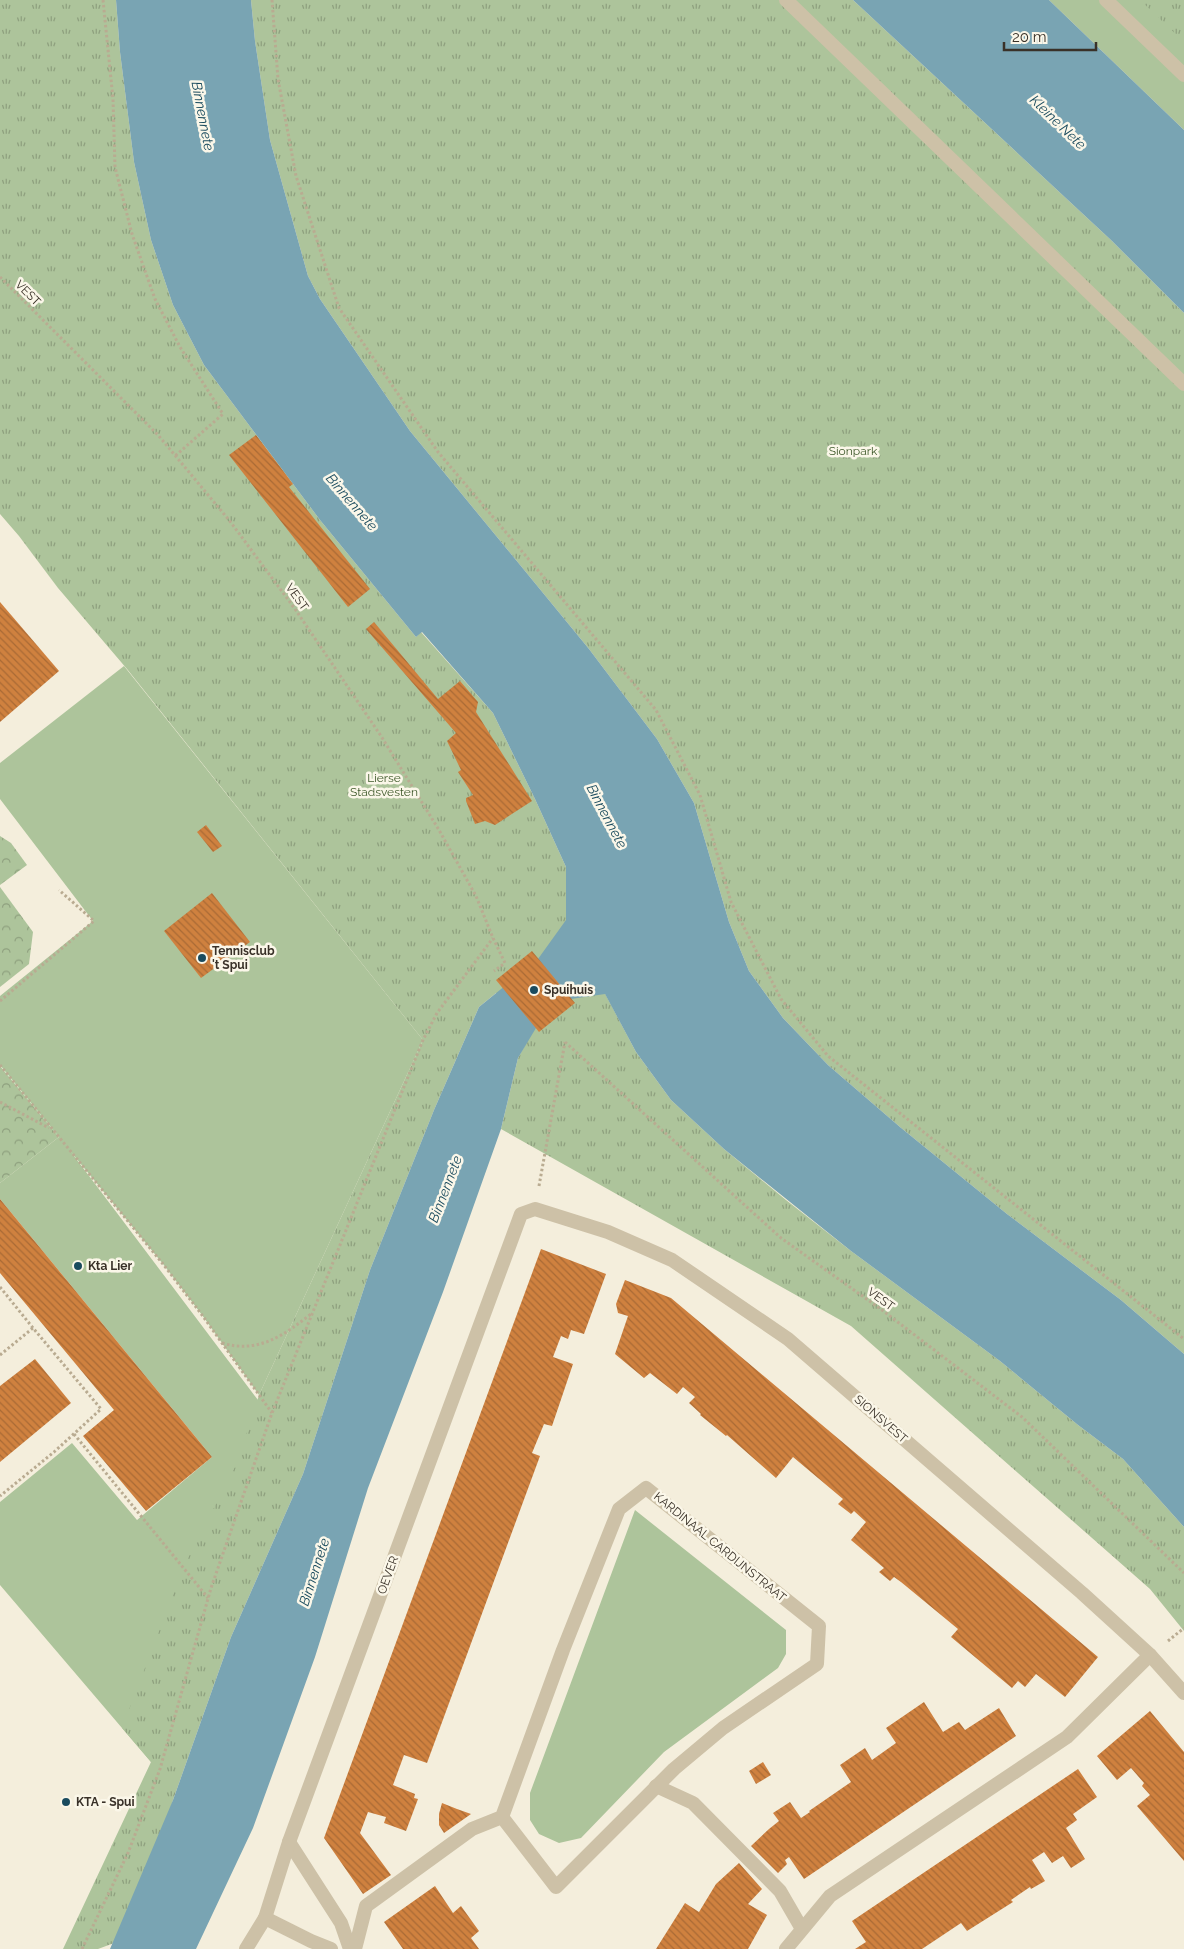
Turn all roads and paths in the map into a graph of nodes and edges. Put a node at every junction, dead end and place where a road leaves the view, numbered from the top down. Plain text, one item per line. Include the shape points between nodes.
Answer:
1 (103, 0) edge
2 (272, 0) edge
3 (786, 0) edge
4 (1106, 0) edge
5 (1184, 75) edge
6 (0, 277) edge
7 (1184, 384) edge
8 (175, 456) junction
9 (59, 890) dead end
10 (493, 938) junction
11 (494, 971) dead end
12 (0, 1001) edge
13 (0, 1065) edge
14 (0, 1102) edge
15 (52, 1129) junction
16 (535, 1209) junction
17 (0, 1287) edge
18 (313, 1313) junction
19 (33, 1328) junction
20 (1184, 1339) edge
21 (222, 1342) junction
22 (0, 1355) edge
23 (272, 1414) junction
24 (74, 1434) junction
25 (0, 1496) edge
26 (1184, 1573) edge
27 (208, 1599) junction
28 (1150, 1655) junction
29 (1184, 1693) edge
30 (656, 1786) junction
31 (502, 1817) junction
32 (289, 1842) junction
33 (265, 1918) junction
34 (802, 1929) junction
35 (82, 1949) edge
36 (246, 1949) edge
37 (331, 1949) edge
38 (350, 1949) edge
39 (355, 1949) edge
40 (786, 1949) edge

1 - 8 path via 113,99 115,167 132,234 155,299 180,347 223,414
2 - 20 path via 278,79 296,176 339,308 438,452 656,710 700,795 731,902 781,999 828,1056
3 - 7 street
4 - 5 street
6 - 8 path, VEST via 158,435
8 - 10 path, VEST via 229,520 295,609 381,736 467,879
9 - 12 path via 94,921
10 - 11 path, VEST via 505,962
10 - 18 path via 437,1013 423,1040
13 - 15 path
14 - 15 path
15 - 21 path via 163,1264
16 - 26 path, VEST via 565,1042 781,1238 1022,1417
16 - 28 street, SIONSVEST via 608,1232 672,1260 788,1340
16 - 32 street, OEVER via 521,1214
17 - 19 path
18 - 21 path via 264,1344 242,1347
18 - 23 path
19 - 22 path
19 - 24 path via 101,1409
21 - 23 path
23 - 27 path
24 - 25 path
24 - 27 path
27 - 35 path via 160,1769 128,1853
28 - 29 street, SIONSVEST
28 - 34 street via 1067,1737 830,1896
30 - 31 street, KARDINAAL CARDIJNSTRAAT via 556,1887
30 - 31 street, KARDINAAL CARDIJNSTRAAT via 723,1728 817,1664 819,1626 646,1488 619,1509
30 - 34 street via 693,1803 780,1891
31 - 39 street via 472,1829 366,1906
32 - 33 street, OEVER
32 - 38 street via 340,1923
33 - 36 street, OEVER
33 - 37 street
34 - 40 street

